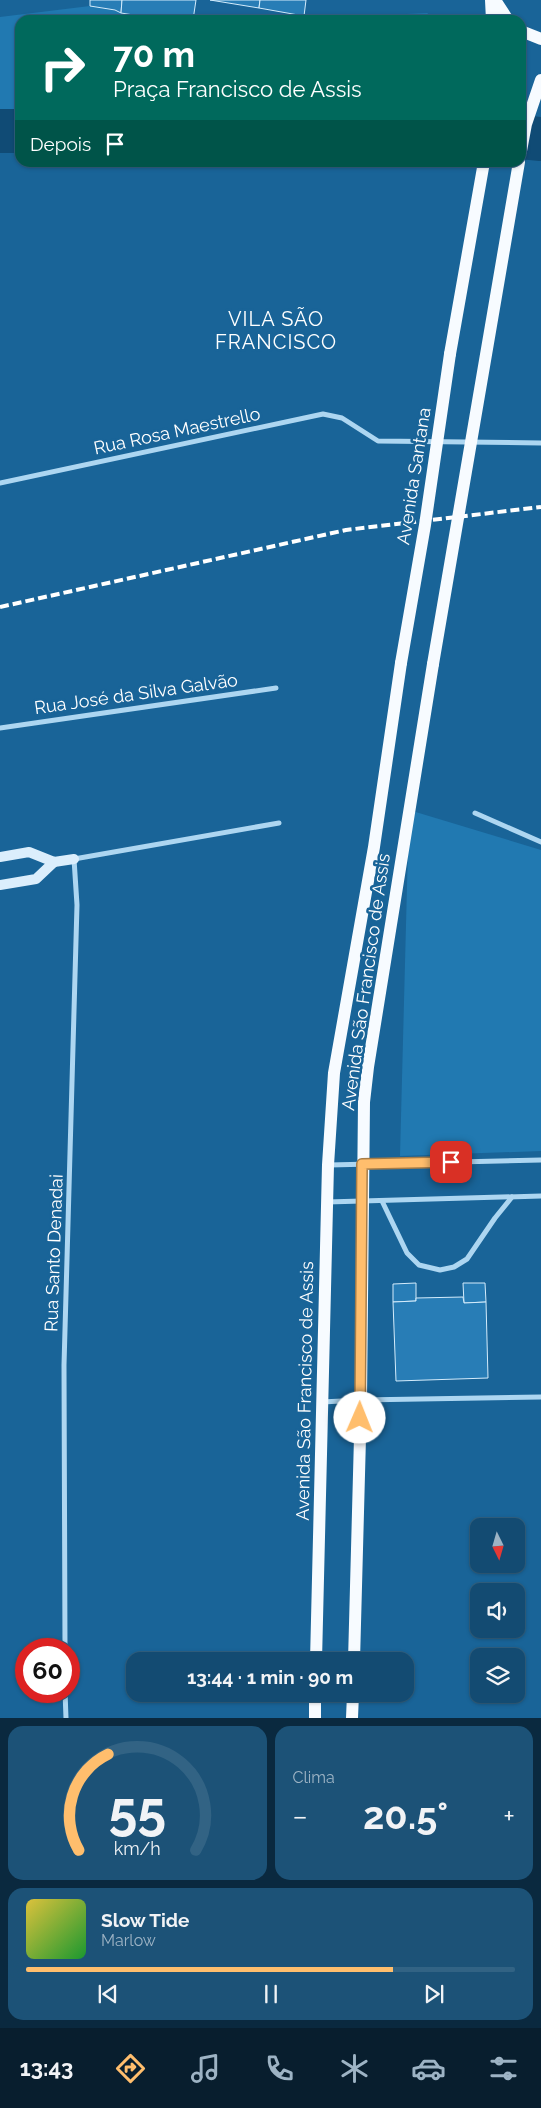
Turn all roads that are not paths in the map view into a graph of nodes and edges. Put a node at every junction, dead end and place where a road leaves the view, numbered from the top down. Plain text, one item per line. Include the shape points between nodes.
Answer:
1 (493, 0) edge
2 (492, 15) edge
3 (504, 15) edge
4 (526, 32) edge
5 (541, 39) edge
6 (541, 80) edge
7 (526, 124) edge
8 (483, 167) edge
9 (518, 167) edge
10 (541, 443) edge
11 (0, 483) edge
12 (276, 688) dead end
13 (0, 728) edge
14 (382, 796) joint
15 (475, 813) dead end
16 (279, 824) dead end
17 (541, 842) edge
18 (0, 857) edge
19 (74, 859) junction
20 (54, 862) junction
21 (0, 885) edge
22 (541, 1160) edge
23 (362, 1164) junction
24 (328, 1165) junction
25 (541, 1196) edge
26 (512, 1197) junction
27 (382, 1201) junction
28 (327, 1202) junction
29 (362, 1202) junction
30 (541, 1397) edge
31 (360, 1400) junction
32 (322, 1402) junction
33 (65, 1638) edge
34 (316, 1652) edge
35 (354, 1652) edge
36 (315, 1702) edge
37 (353, 1702) edge
38 (66, 1703) edge
39 (66, 1718) edge
40 (314, 1718) edge
41 (352, 1718) edge

1 - 2 main road
1 - 3 main road
4 - 5 main road
6 - 7 main road
8 - 14 main road, Avenida Santana, bridge via 450,354
9 - 23 main road, Avenida São Francisco de Assis, bridge via 368,1067
10 - 11 street, Rua Rosa Maestrello via 378,441 342,418 323,414
12 - 13 street, Rua José da Silva Galvão
14 - 24 main road, Avenida São Francisco de Assis via 334,1073
15 - 17 street
16 - 19 street
18 - 20 street via 29,852
19 - 20 street
19 - 33 street, Rua Santo Denadai via 77,905 64,1365
20 - 21 street via 36,879
22 - 23 street
23 - 24 street
23 - 29 main road, Avenida São Francisco de Assis
24 - 28 main road, Avenida São Francisco de Assis
25 - 26 street
26 - 27 street
26 - 27 street via 466,1259 454,1267 440,1270 419,1265 407,1252
27 - 29 street
28 - 29 street
28 - 32 main road, Avenida São Francisco de Assis
29 - 31 main road, Avenida São Francisco de Assis
30 - 31 street
31 - 32 street
31 - 35 main road, Avenida São Francisco de Assis
32 - 34 main road, Avenida São Francisco de Assis
36 - 40 main road
37 - 41 main road
38 - 39 street

